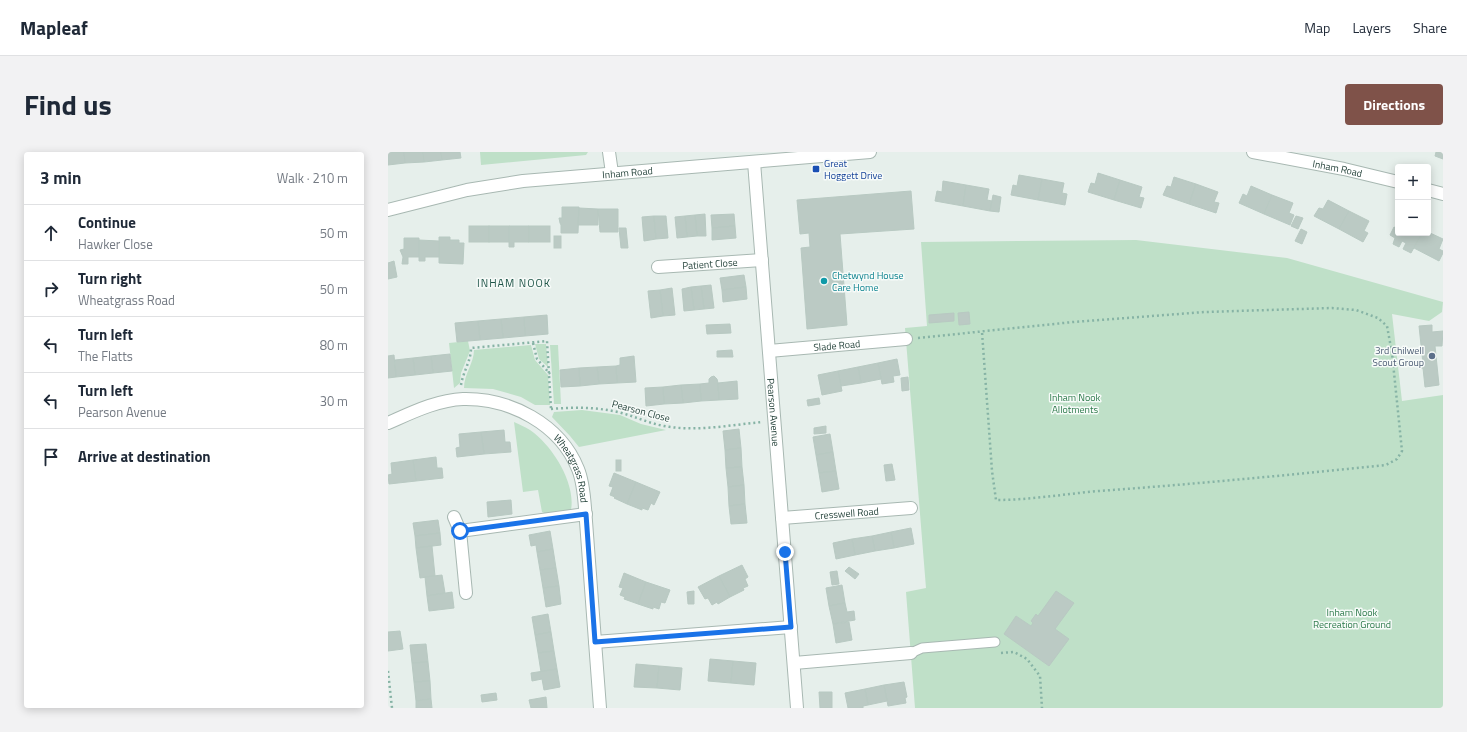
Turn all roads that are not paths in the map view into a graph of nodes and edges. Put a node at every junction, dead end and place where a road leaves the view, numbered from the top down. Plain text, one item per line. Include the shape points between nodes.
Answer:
1 (609, 152) edge
2 (866, 152) edge
3 (1253, 152) edge
4 (754, 162) junction
5 (612, 173) junction
6 (1395, 181) edge
7 (1431, 191) edge
8 (1443, 194) edge
9 (388, 210) edge
10 (762, 260) junction
11 (658, 267) dead end
12 (906, 339) road end
13 (769, 351) junction
14 (388, 423) edge
15 (911, 508) dead end
16 (586, 514) junction
17 (454, 517) dead end
18 (782, 518) junction
19 (460, 531) junction
20 (466, 593) dead end
21 (791, 627) junction
22 (595, 642) junction
23 (994, 642) dead end
24 (911, 653) joint
25 (794, 663) junction
26 (600, 708) edge
27 (797, 708) edge

1 - 5 street
2 - 4 street, Inham Road
3 - 6 street, Inham Road via 1344,168
4 - 5 street, Inham Road
4 - 10 street, Pearson Avenue
5 - 9 street, Inham Road via 523,181 467,190
7 - 8 street
10 - 11 street, Patient Close
10 - 13 street, Pearson Avenue
12 - 13 street, Slade Road
13 - 18 street, Pearson Avenue
14 - 16 street, Wheatgrass Road via 439,403 460,399 499,403 519,410 536,419 553,433 570,453 583,487
15 - 18 street, Cresswell Road
16 - 19 street
16 - 22 street, Wheatgrass Road
17 - 19 street
18 - 21 street, Pearson Avenue
19 - 20 street
21 - 22 street
21 - 25 street, Pearson Avenue
22 - 26 street, Wheatgrass Road
23 - 24 lane via 922,648
24 - 25 street
25 - 27 street, Pearson Avenue

